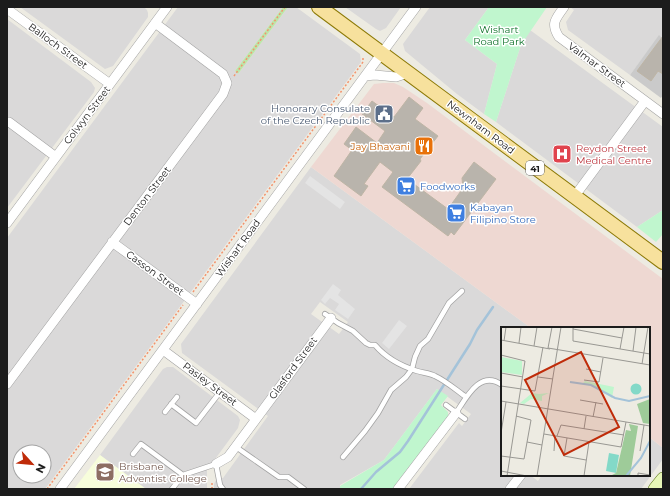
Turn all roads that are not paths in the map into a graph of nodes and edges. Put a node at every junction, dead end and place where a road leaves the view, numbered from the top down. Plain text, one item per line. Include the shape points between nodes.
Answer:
1 (318, 7) edge
2 (416, 7) edge
3 (564, 7) edge
4 (164, 8) edge
5 (7, 9) edge
6 (155, 23) junction
7 (382, 53) junction
8 (408, 72) junction
9 (365, 76) junction
10 (110, 84) junction
11 (645, 101) junction
12 (663, 114) edge
13 (8, 122) dead end
14 (56, 157) junction
15 (574, 197) junction
16 (7, 223) edge
17 (112, 242) junction
18 (663, 262) edge
19 (462, 291) dead end
20 (197, 304) junction
21 (328, 316) joint
22 (164, 350) junction
23 (412, 369) junction
24 (7, 384) edge
25 (501, 385) edge
26 (220, 392) junction
27 (177, 397) dead end
28 (466, 397) junction
29 (171, 404) junction
30 (446, 405) dead end
31 (165, 412) dead end
32 (456, 412) junction
33 (256, 419) junction
34 (465, 419) dead end
35 (236, 447) junction
36 (134, 454) dead end
37 (343, 457) dead end
38 (216, 464) junction
39 (183, 475) junction
40 (520, 476) edge
41 (663, 479) edge
42 (60, 489) edge
43 (172, 489) edge
44 (223, 489) edge
45 (304, 489) edge
46 (398, 489) edge
47 (510, 489) edge
48 (655, 489) edge

1 - 7 main road, Newnham Road / 41
2 - 7 street, Wishart Road
3 - 11 street, Valmar Street via 554,21 554,29 559,37
4 - 6 street, Colwyn Street
5 - 10 street, Balloch Street
6 - 10 street, Colwyn Street
6 - 17 street, Denton Street via 223,74 227,83 222,94
7 - 8 main road, Newnham Road / 41
7 - 9 street, Wishart Road
8 - 9 street via 396,76
8 - 15 main road, Newnham Road / 41
9 - 20 street, Wishart Road
10 - 14 street, Colwyn Street
11 - 12 street, Valmar Street
11 - 15 street
13 - 14 street
14 - 16 street, Colwyn Street
15 - 18 main road, Newnham Road / 41
17 - 20 street, Casson Street
17 - 24 street, Denton Street
19 - 23 lane via 449,303 432,333 420,346
20 - 22 street, Wishart Road
21 - 23 lane via 353,331 370,346 376,345 399,364
21 - 33 street, Glasford Street
22 - 26 street, Pasley Street
22 - 42 street, Wishart Road
23 - 28 lane via 433,374
23 - 37 lane via 391,390 378,413
25 - 28 lane via 490,380 484,381
26 - 29 lane via 196,423
26 - 33 street, Pasley Street
27 - 29 lane
28 - 32 lane
29 - 31 lane
30 - 32 lane
32 - 34 lane
32 - 46 street
33 - 35 street, Glasford Street
35 - 38 street, Glasford Street via 228,457
35 - 45 lane via 278,477 288,477
36 - 39 lane via 141,444
38 - 39 lane
38 - 44 lane
39 - 43 lane
40 - 47 street
41 - 48 main road

